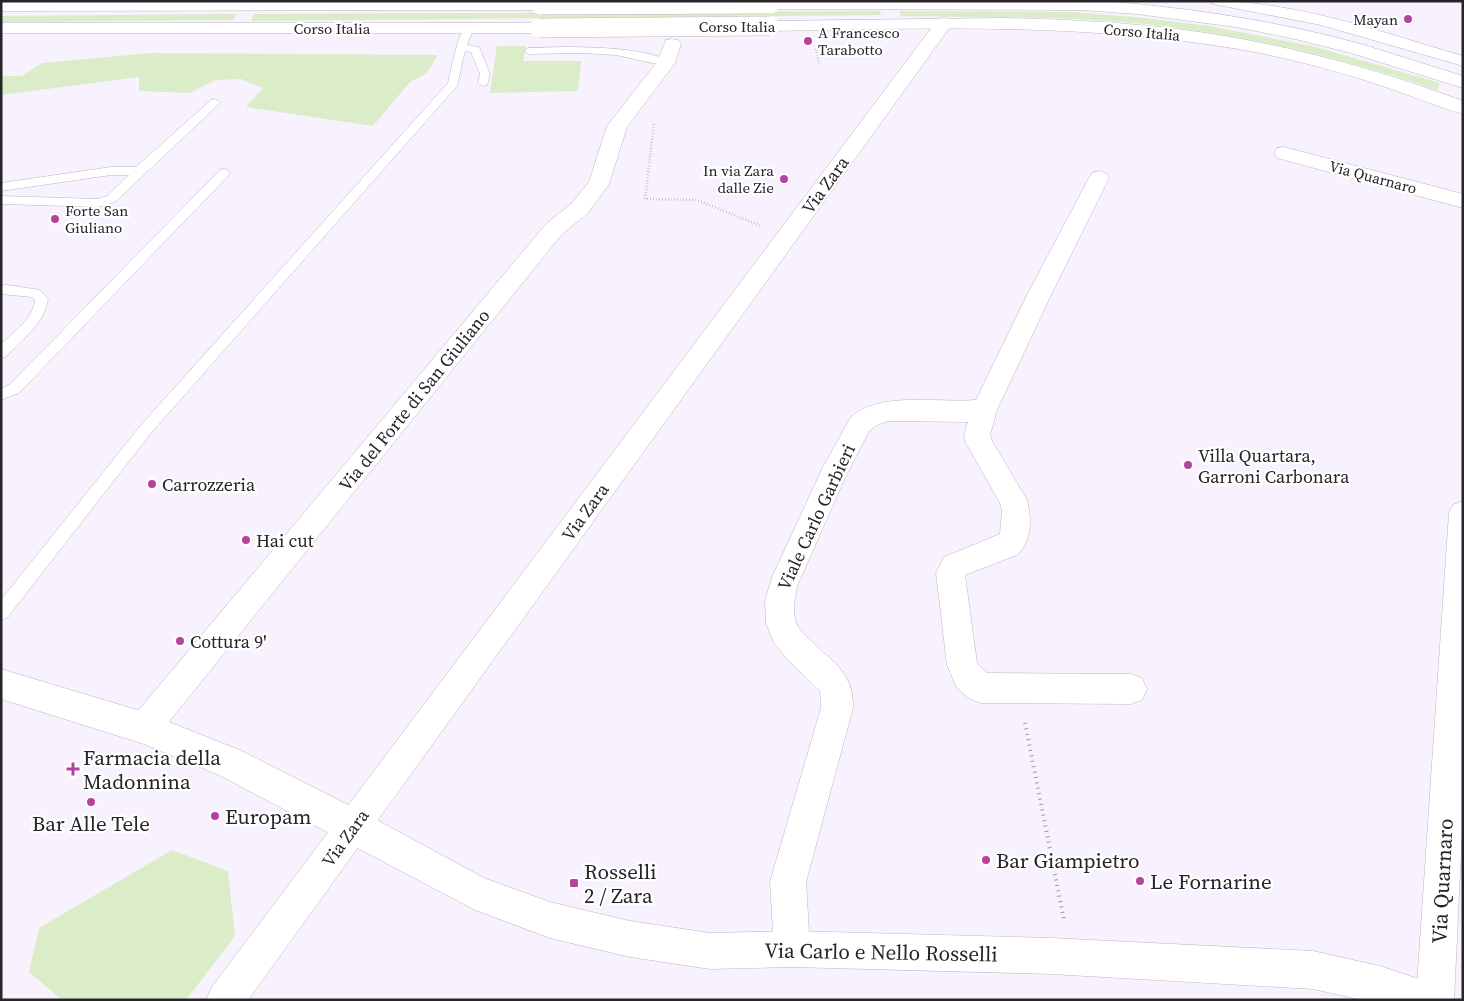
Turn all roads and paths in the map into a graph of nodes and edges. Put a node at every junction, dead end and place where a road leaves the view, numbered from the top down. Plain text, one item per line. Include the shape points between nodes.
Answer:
1 (1218, 1) edge
2 (1, 6) edge
3 (944, 23) junction
4 (469, 27) junction
5 (1, 28) edge
6 (816, 47) dead end
7 (462, 48) junction
8 (529, 51) dead end
9 (669, 54) joint
10 (1463, 61) edge
11 (819, 64) dead end
12 (1463, 82) edge
13 (483, 83) dead end
14 (215, 102) dead end
15 (1463, 108) edge
16 (654, 120) dead end
17 (1284, 153) dead end
18 (139, 171) junction
19 (224, 173) dead end
20 (1099, 178) dead end
21 (1, 187) edge
22 (1, 200) edge
23 (1463, 201) edge
24 (787, 236) junction
25 (1, 289) edge
26 (1, 353) edge
27 (1, 395) edge
28 (984, 410) junction
29 (1463, 513) edge
30 (1462, 552) edge
31 (1, 613) edge
32 (1, 684) edge
33 (1018, 688) junction
34 (1130, 689) dead end
35 (144, 728) junction
36 (354, 826) junction
37 (792, 949) junction
38 (1071, 957) junction
39 (225, 1000) edge
40 (1429, 1000) edge
41 (1435, 1000) edge

1 - 10 street via 1331,23
2 - 12 street, Corso Italia, bridge via 1073,5 1136,9 1236,22 1357,49
3 - 4 street, Corso Italia, bridge
3 - 15 street, Corso Italia via 1136,30 1204,38 1350,69
3 - 24 street, Via Zara
4 - 5 street, Corso Italia
4 - 7 lane
6 - 11 path
7 - 13 lane via 475,49 484,74
7 - 31 lane via 453,84 146,430
8 - 9 lane, Via del Forte di San Giuliano via 604,49 646,55
9 - 35 street, Via del Forte di San Giuliano via 616,126 599,184 579,209 554,229
14 - 18 lane
16 - 24 path via 645,198 697,200
17 - 23 street, Via Quarnaro
18 - 21 lane via 110,171
18 - 22 lane via 112,199 99,203
19 - 27 lane via 14,389
20 - 28 street
24 - 36 street, Via Zara
25 - 26 lane via 36,293 42,299 42,306 30,324
28 - 33 street via 976,434 1013,500 1016,510 1014,540 1007,546 954,566 950,574 962,665 968,677 981,688
28 - 37 street, Viale Carlo Garbieri via 888,411 868,417 860,424 833,474 783,584 778,614 782,630 832,680 838,691 837,708 788,882
29 - 30 street, Via Quarnaro
30 - 41 street, Via Quarnaro
32 - 35 street, Via Carlo e Nello Rosselli
33 - 34 street
33 - 38 path
35 - 36 street, Via Carlo e Nello Rosselli via 230,763
36 - 37 street, Via Carlo e Nello Rosselli via 475,892 550,920 630,939 710,951
36 - 39 street, Via Zara
37 - 38 street, Via Carlo e Nello Rosselli
38 - 40 street, Via Carlo e Nello Rosselli via 1313,970

